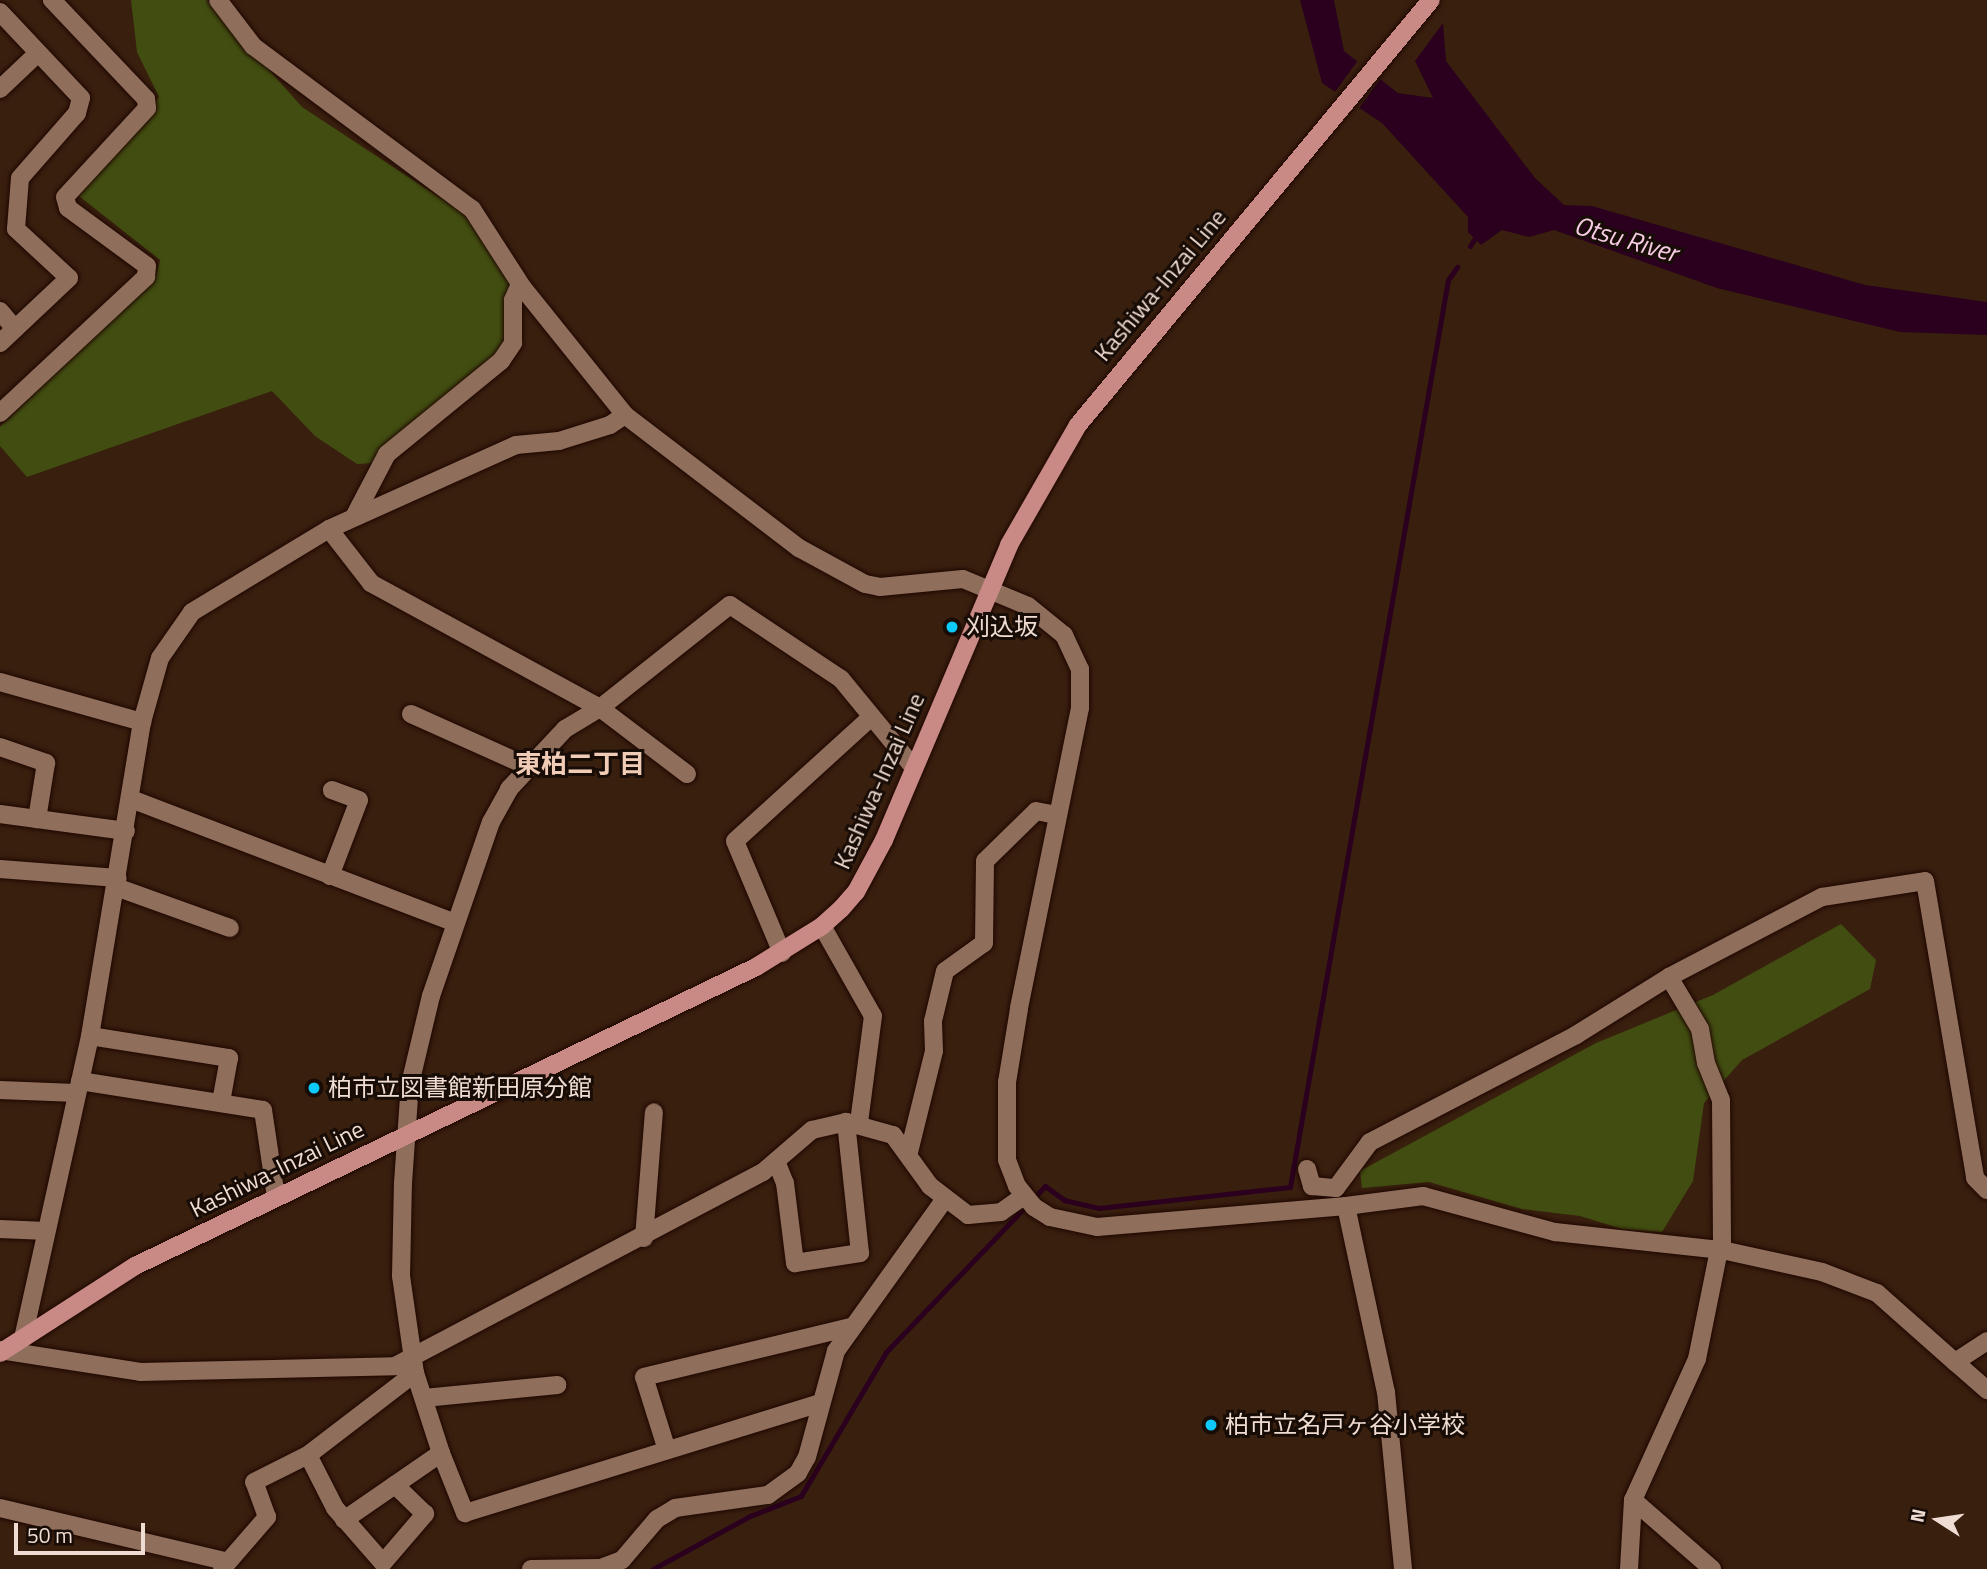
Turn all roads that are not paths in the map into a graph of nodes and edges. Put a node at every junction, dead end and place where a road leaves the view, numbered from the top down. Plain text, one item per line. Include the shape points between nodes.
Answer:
1 (52, 0) edge
2 (218, 0) edge
3 (1431, 0) edge
4 (0, 12) edge
5 (38, 53) junction
6 (0, 89) edge
7 (520, 284) junction
8 (0, 311) edge
9 (15, 329) junction
10 (0, 343) edge
11 (0, 413) edge
12 (625, 415) junction
13 (354, 517) junction
14 (330, 529) junction
15 (988, 589) junction
16 (0, 681) edge
17 (600, 708) junction
18 (411, 714) dead end
19 (870, 719) junction
20 (142, 722) junction
21 (0, 747) edge
22 (529, 767) junction
23 (914, 768) junction
24 (687, 775) dead end
25 (332, 790) dead end
26 (131, 799) junction
27 (0, 814) edge
28 (1056, 815) junction
29 (37, 819) junction
30 (126, 831) junction
31 (0, 869) edge
32 (330, 876) junction
33 (117, 882) junction
34 (455, 923) junction
35 (822, 926) junction
36 (230, 928) dead end
37 (782, 953) junction
38 (1669, 977) junction
39 (90, 1036) junction
40 (78, 1087) junction
41 (0, 1090) edge
42 (221, 1101) junction
43 (654, 1112) dead end
44 (853, 1123) junction
45 (406, 1134) junction
46 (909, 1152) junction
47 (776, 1161) junction
48 (1307, 1170) dead end
49 (1336, 1188) junction
50 (1987, 1190) edge
51 (1024, 1196) junction
52 (276, 1197) junction
53 (944, 1200) junction
54 (1341, 1207) junction
55 (0, 1229) edge
56 (46, 1231) junction
57 (644, 1238) junction
58 (1721, 1250) junction
59 (850, 1327) junction
60 (24, 1334) junction
61 (1987, 1341) edge
62 (1, 1351) edge
63 (1955, 1362) junction
64 (413, 1367) junction
65 (557, 1385) dead end
66 (1987, 1390) edge
67 (424, 1398) junction
68 (818, 1404) junction
69 (666, 1447) junction
70 (441, 1453) junction
71 (308, 1455) junction
72 (396, 1485) junction
73 (1633, 1500) junction
74 (0, 1508) edge
75 (344, 1520) junction
76 (225, 1565) edge
77 (531, 1569) edge
78 (1403, 1569) edge
79 (1629, 1569) edge
80 (1712, 1569) edge

1 - 11 street via 146,99 147,108 65,197 68,208 147,266 146,277
2 - 7 street via 253,46 472,209
3 - 15 main road, Kashiwa-Inzai Line via 1105,387 1032,502
4 - 5 street
5 - 6 street
5 - 9 street via 78,93 81,105 20,178 16,229 69,278
7 - 12 street
7 - 13 street via 513,300 513,344 501,361 387,454
8 - 9 street
9 - 10 street
12 - 13 street via 610,425 559,441 516,445
12 - 15 street via 799,548 865,584 880,587 947,579
13 - 14 street
14 - 17 street via 371,583
14 - 20 street via 192,612 160,658
15 - 23 main road, Kashiwa-Inzai Line
15 - 28 street via 1050,620 1074,650 1080,669 1080,708
16 - 20 street
17 - 19 street via 730,605 841,679
17 - 22 street via 565,729
17 - 24 street
18 - 22 street
19 - 23 street
19 - 37 street via 735,841
20 - 26 street
21 - 29 street via 46,763
22 - 34 street via 509,789 491,822
23 - 35 main road, Kashiwa-Inzai Line via 870,868 856,892
25 - 32 street via 359,800
26 - 30 street
26 - 32 street
27 - 29 street
28 - 46 street via 1036,811 985,860 984,943 945,971 933,1021 934,1051
28 - 51 street via 1007,1082 1007,1160
29 - 30 street
30 - 33 street
31 - 33 street
32 - 34 street
33 - 36 street
33 - 39 street
34 - 45 street via 414,1067
35 - 37 main road, Kashiwa-Inzai Line
35 - 44 street via 873,1016
37 - 45 main road, Kashiwa-Inzai Line
38 - 49 street via 1576,1035 1370,1142
38 - 50 street via 1822,897 1925,881 1975,1178
38 - 58 street via 1700,1028 1706,1063 1721,1100
39 - 40 street
39 - 42 street via 229,1058
40 - 41 street
40 - 42 street
40 - 56 street
42 - 52 street via 263,1110
43 - 57 street
44 - 46 street via 886,1130
44 - 47 street via 812,1130
44 - 47 street via 860,1253 795,1263 785,1183
45 - 52 main road, Kashiwa-Inzai Line
45 - 64 street via 401,1276
46 - 53 street
47 - 57 street
48 - 49 street via 1312,1186
49 - 54 street
51 - 53 street via 1001,1212 980,1217
51 - 54 street via 1050,1217 1097,1227
52 - 60 main road, Kashiwa-Inzai Line via 135,1266
53 - 59 street
54 - 58 street via 1423,1196 1565,1234
54 - 78 street via 1386,1392
55 - 56 street
56 - 60 street
57 - 64 street
58 - 63 street via 1822,1272 1877,1293
58 - 73 street via 1697,1359
59 - 68 street via 836,1351
59 - 69 street via 644,1377
60 - 62 main road, Kashiwa-Inzai Line
61 - 63 street
62 - 64 street via 140,1372
63 - 66 street
64 - 67 street
64 - 71 street
65 - 67 street
67 - 70 street
68 - 69 street
68 - 77 street via 803,1465 768,1494 675,1508 657,1519 622,1560 601,1568
69 - 70 street via 465,1513
70 - 72 street
71 - 75 street
71 - 76 street via 254,1482 267,1517
72 - 75 street
72 - 75 street via 425,1514 383,1563
73 - 79 street
73 - 80 street
74 - 76 street

